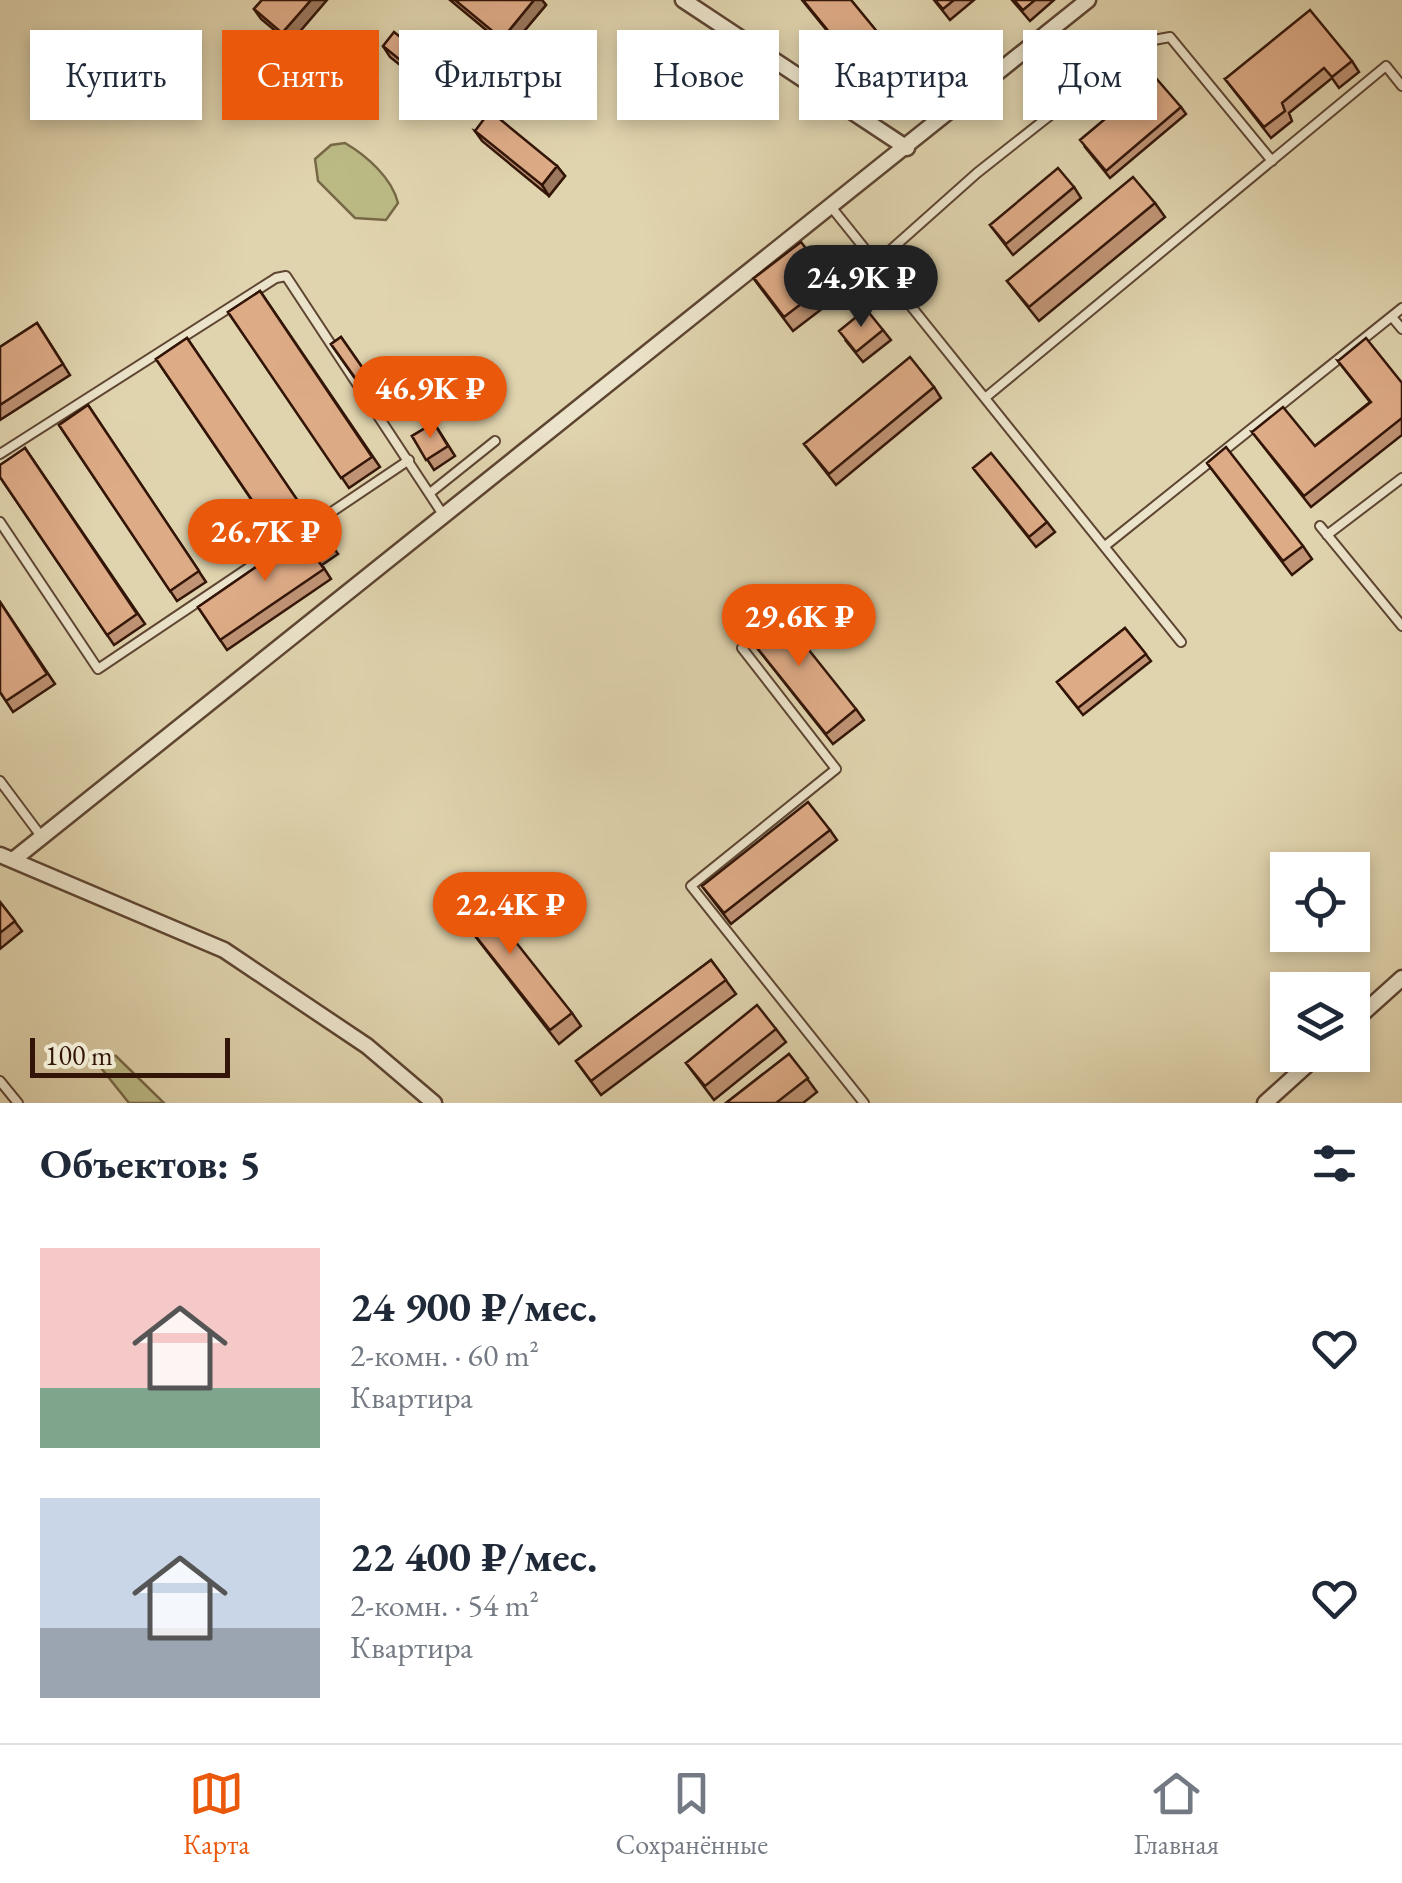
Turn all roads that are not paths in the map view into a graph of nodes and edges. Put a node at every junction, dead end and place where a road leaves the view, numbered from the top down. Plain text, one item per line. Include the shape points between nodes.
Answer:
1 (683, 0) edge
2 (1088, 0) edge
3 (1402, 86) edge
4 (907, 148) junction
5 (1272, 161) junction
6 (832, 208) junction
7 (876, 262) junction
8 (1402, 308) edge
9 (1392, 317) junction
10 (1402, 330) edge
11 (986, 398) junction
12 (496, 441) dead end
13 (0, 454) edge
14 (409, 460) junction
15 (1402, 478) edge
16 (430, 493) junction
17 (444, 516) junction
18 (0, 522) edge
19 (1320, 526) dead end
20 (1327, 536) junction
21 (1105, 546) junction
22 (1402, 626) edge
23 (1182, 642) dead end
24 (742, 648) dead end
25 (0, 780) edge
26 (41, 836) junction
27 (7, 857) edge
28 (0, 870) edge
29 (1402, 978) edge
30 (1370, 1007) edge
31 (1299, 1072) edge
32 (0, 1081) edge
33 (18, 1103) edge
34 (434, 1103) edge
35 (864, 1103) edge
36 (1265, 1103) edge

1 - 4 street
2 - 4 street
3 - 5 lane via 1386,66
4 - 6 street
5 - 7 lane via 1170,37 1143,42
5 - 11 lane
6 - 7 lane
6 - 17 street
7 - 11 lane
8 - 9 lane
9 - 10 lane
9 - 21 lane
11 - 21 lane
12 - 16 lane
13 - 14 lane via 286,276
14 - 16 lane
14 - 18 lane via 98,669
15 - 20 lane
16 - 17 lane
17 - 26 street
19 - 20 lane
20 - 22 lane
21 - 23 lane
24 - 35 lane via 836,770 691,886
25 - 26 lane
26 - 27 street
27 - 28 lane
27 - 34 street via 224,950 353,1036
29 - 30 street
31 - 36 street
32 - 33 lane

